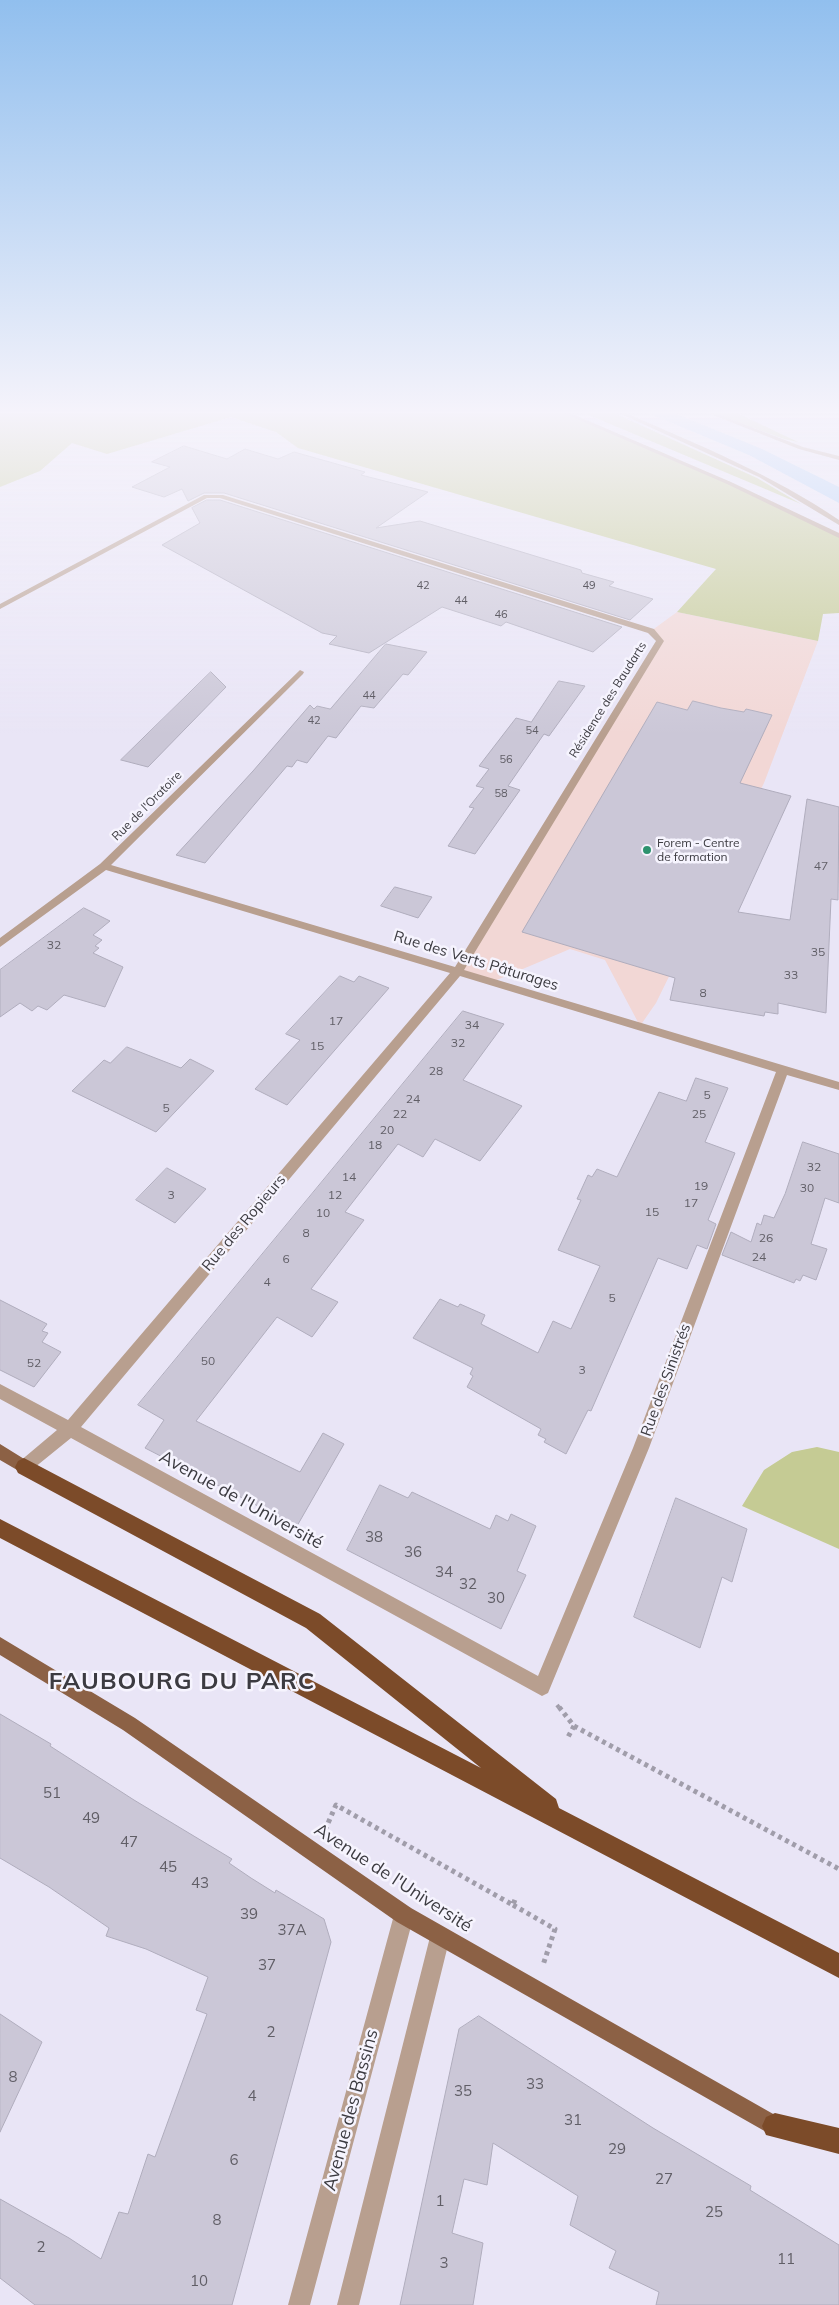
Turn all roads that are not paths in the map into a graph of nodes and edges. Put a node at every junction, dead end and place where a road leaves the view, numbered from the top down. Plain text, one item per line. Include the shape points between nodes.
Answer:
1 (160, 521) edge
2 (299, 521) edge
3 (810, 521) edge
4 (839, 536) edge
5 (0, 607) edge
6 (300, 672) dead end
7 (104, 866) junction
8 (0, 943) edge
9 (457, 972) junction
10 (783, 1069) junction
11 (839, 1086) edge
12 (0, 1391) edge
13 (69, 1430) junction
14 (0, 1451) edge
15 (24, 1467) junction
16 (0, 1528) edge
17 (0, 1645) edge
18 (542, 1687) joint
19 (577, 1830) junction
20 (404, 1915) junction
21 (440, 1937) junction
22 (839, 1966) edge
23 (775, 2126) joint
24 (839, 2141) edge
25 (299, 2305) edge
26 (348, 2305) edge

1 - 5 street, Résidence des Baudarts
2 - 9 street, Résidence des Baudarts via 651,631 660,641
3 - 4 street
6 - 7 street, Rue de l'Oratoire
7 - 8 street, Rue de l'Oratoire
7 - 9 street, Rue des Verts Pâturages
9 - 10 street, Rue des Verts Pâturages
9 - 13 street, Rue des Ropieurs
10 - 11 street, Rue des Verts Pâturages
10 - 18 street, Rue des Sinistrés via 641,1448
12 - 13 street, Avenue de l'Université
13 - 15 street, Rue des Ropieurs
13 - 18 street, Avenue de l'Université
14 - 15 main road
15 - 19 highway via 313,1621
16 - 19 highway
17 - 20 main road, Avenue de l'Université via 129,1724
19 - 22 highway
20 - 21 main road, Avenue de l'Université
20 - 25 street, Avenue des Bassins
21 - 23 main road, Avenue de l'Université
21 - 26 street
23 - 24 highway

